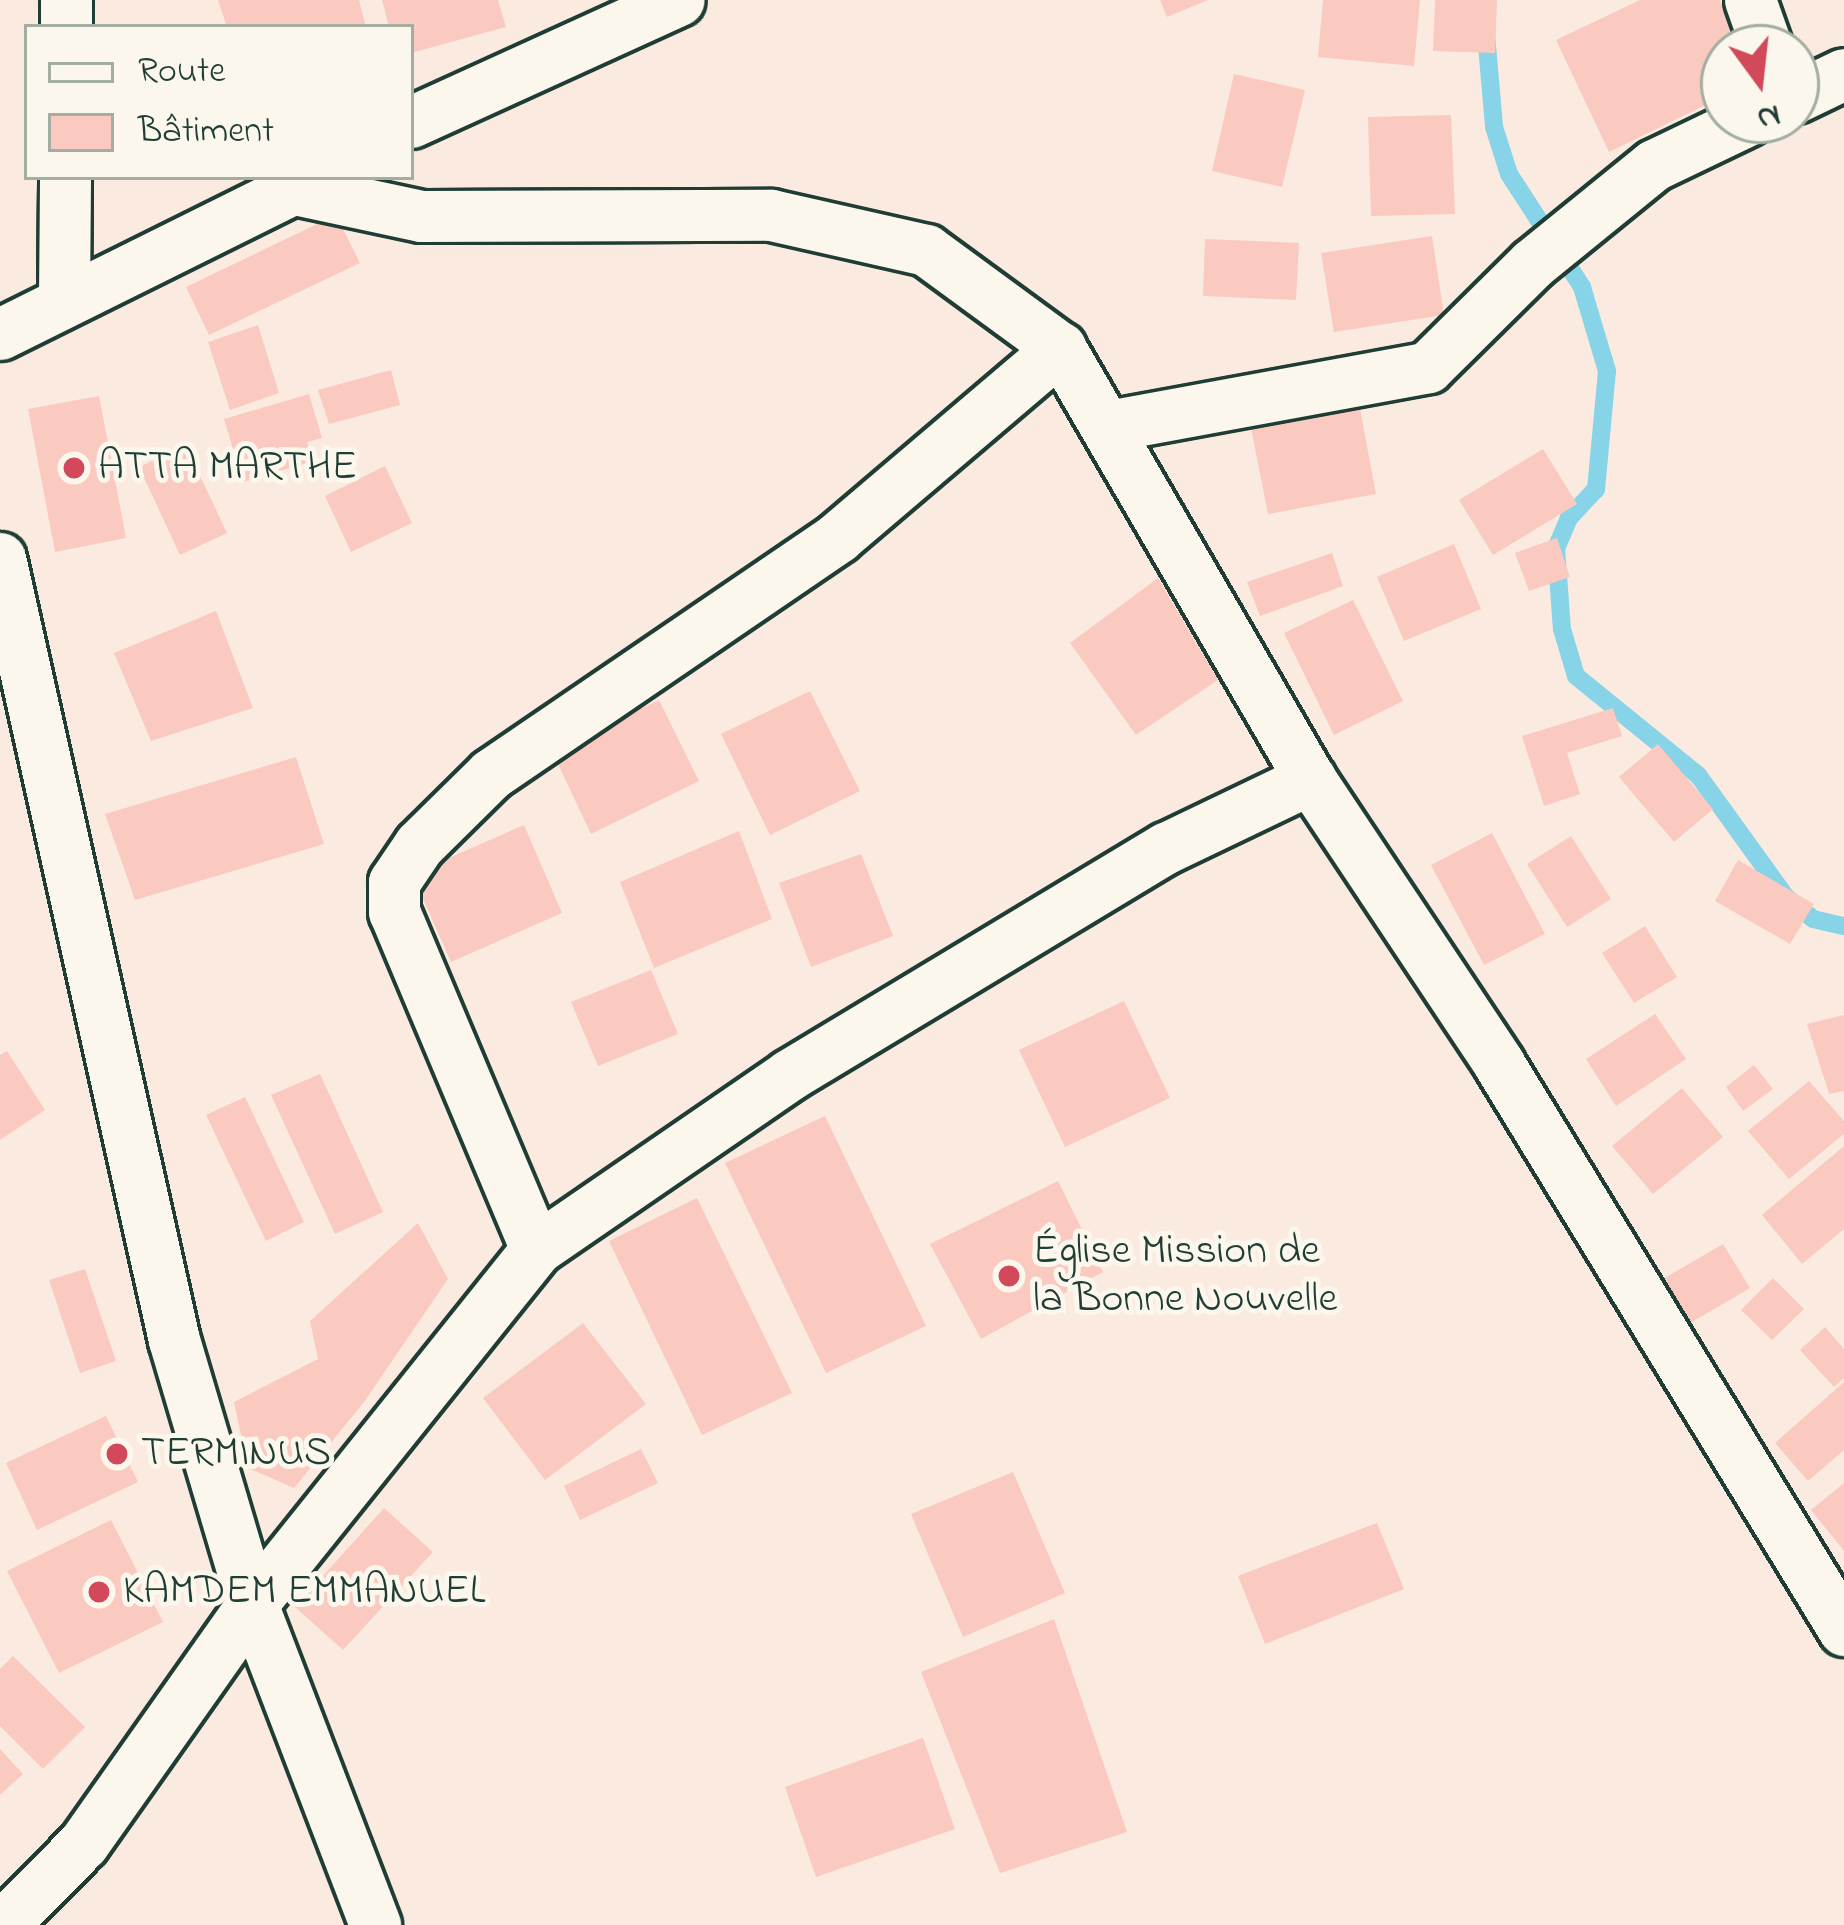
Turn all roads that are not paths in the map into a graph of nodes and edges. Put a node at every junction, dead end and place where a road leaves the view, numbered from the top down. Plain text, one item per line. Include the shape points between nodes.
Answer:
1 (679, 0) edge
2 (414, 121) edge
3 (1700, 142) edge
4 (65, 180) edge
5 (306, 183) edge
6 (64, 297) junction
7 (0, 334) edge
8 (1060, 349) junction
9 (1108, 426) junction
10 (0, 558) edge
11 (1310, 779) junction
12 (536, 1249) junction
13 (252, 1604) junction
14 (1844, 1630) edge
15 (3, 1925) edge
16 (375, 1925) edge

1 - 2 street
3 - 9 street via 1654,164 1532,264 1428,367
4 - 6 street
5 - 6 street
5 - 8 street via 421,216 771,214 926,250
6 - 7 street
8 - 9 street
8 - 12 street via 838,537 490,774 394,882 394,912
9 - 11 street
10 - 13 street via 174,1340
11 - 12 street via 1166,848 789,1075
11 - 14 street via 1499,1064
12 - 13 street
13 - 15 street via 82,1844
13 - 16 street

